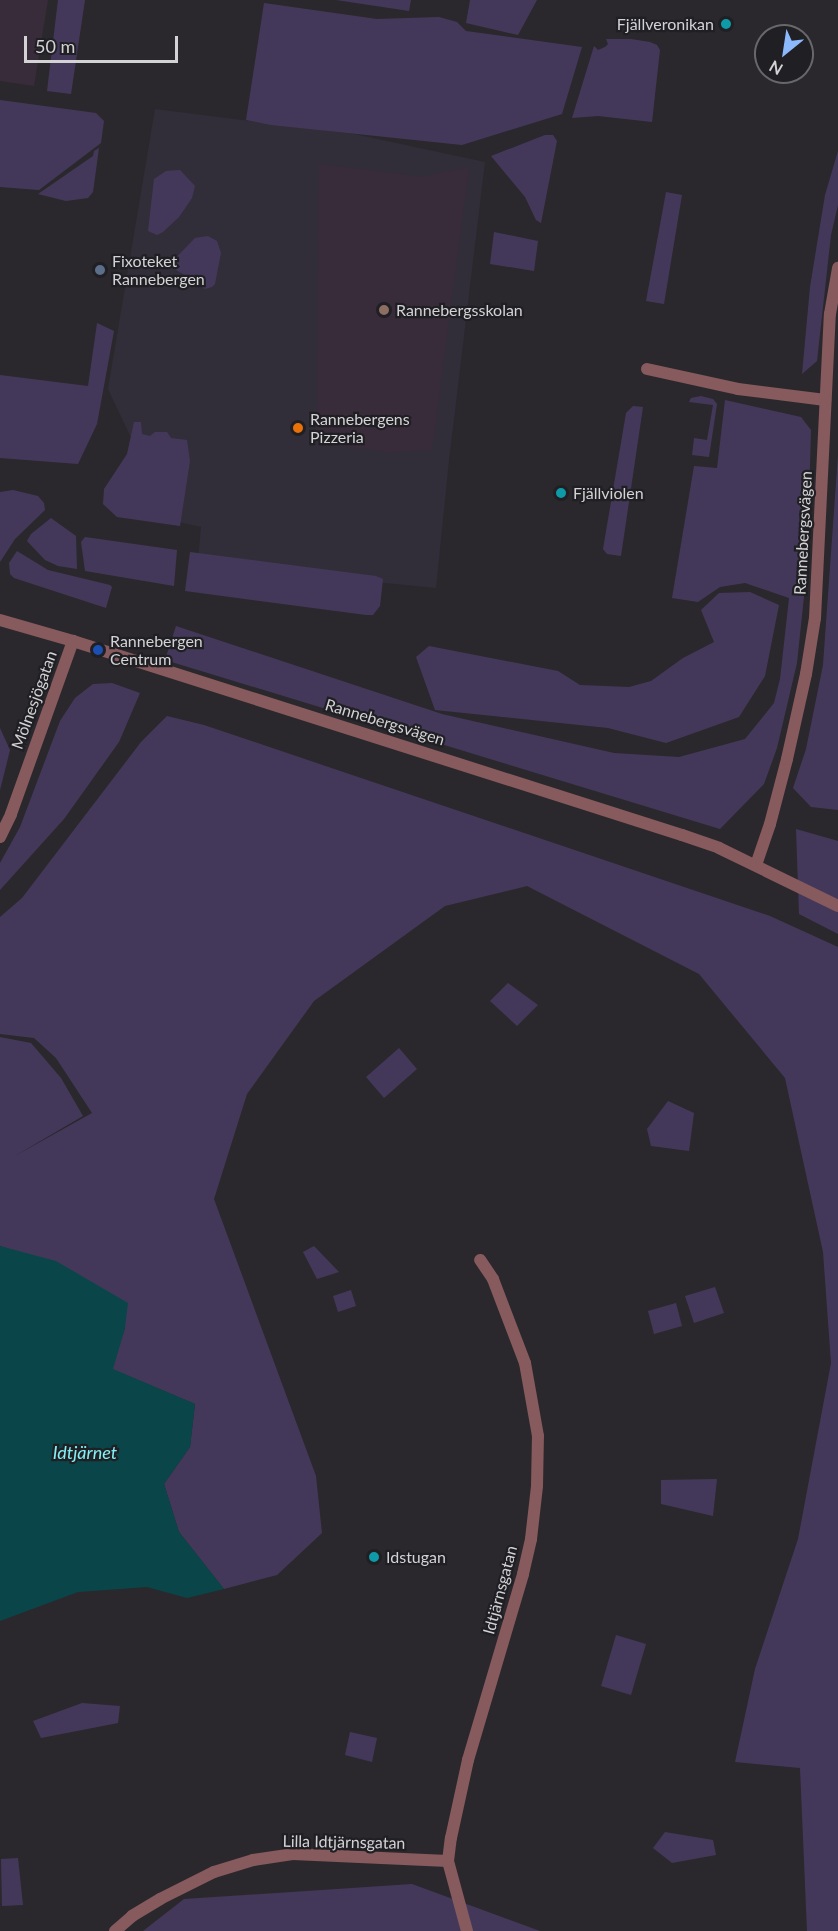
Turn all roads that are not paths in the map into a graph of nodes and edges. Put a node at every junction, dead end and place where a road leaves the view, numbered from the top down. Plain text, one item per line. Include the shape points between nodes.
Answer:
1 (838, 268) edge
2 (647, 369) dead end
3 (825, 400) junction
4 (0, 620) edge
5 (73, 641) junction
6 (0, 837) edge
7 (756, 865) junction
8 (838, 906) edge
9 (480, 1260) dead end
10 (448, 1861) junction
11 (115, 1931) edge
12 (467, 1931) edge

1 - 3 street, Rannebergsvägen via 830,314
2 - 3 street via 738,389
3 - 7 street, Rannebergsvägen via 812,640 787,759
4 - 5 street, Rannebergsvägen
5 - 6 street, Mölnesjögatan
5 - 7 street, Rannebergsvägen via 682,835
7 - 8 street, Rannebergsvägen
9 - 10 street, Idtjärnsgatan via 497,1288 525,1363 538,1436 537,1486 523,1574 468,1760
10 - 11 street, Lilla Idtjärnsgatan via 293,1854 253,1860 214,1872 160,1899
10 - 12 street, Idtjärnsgatan

